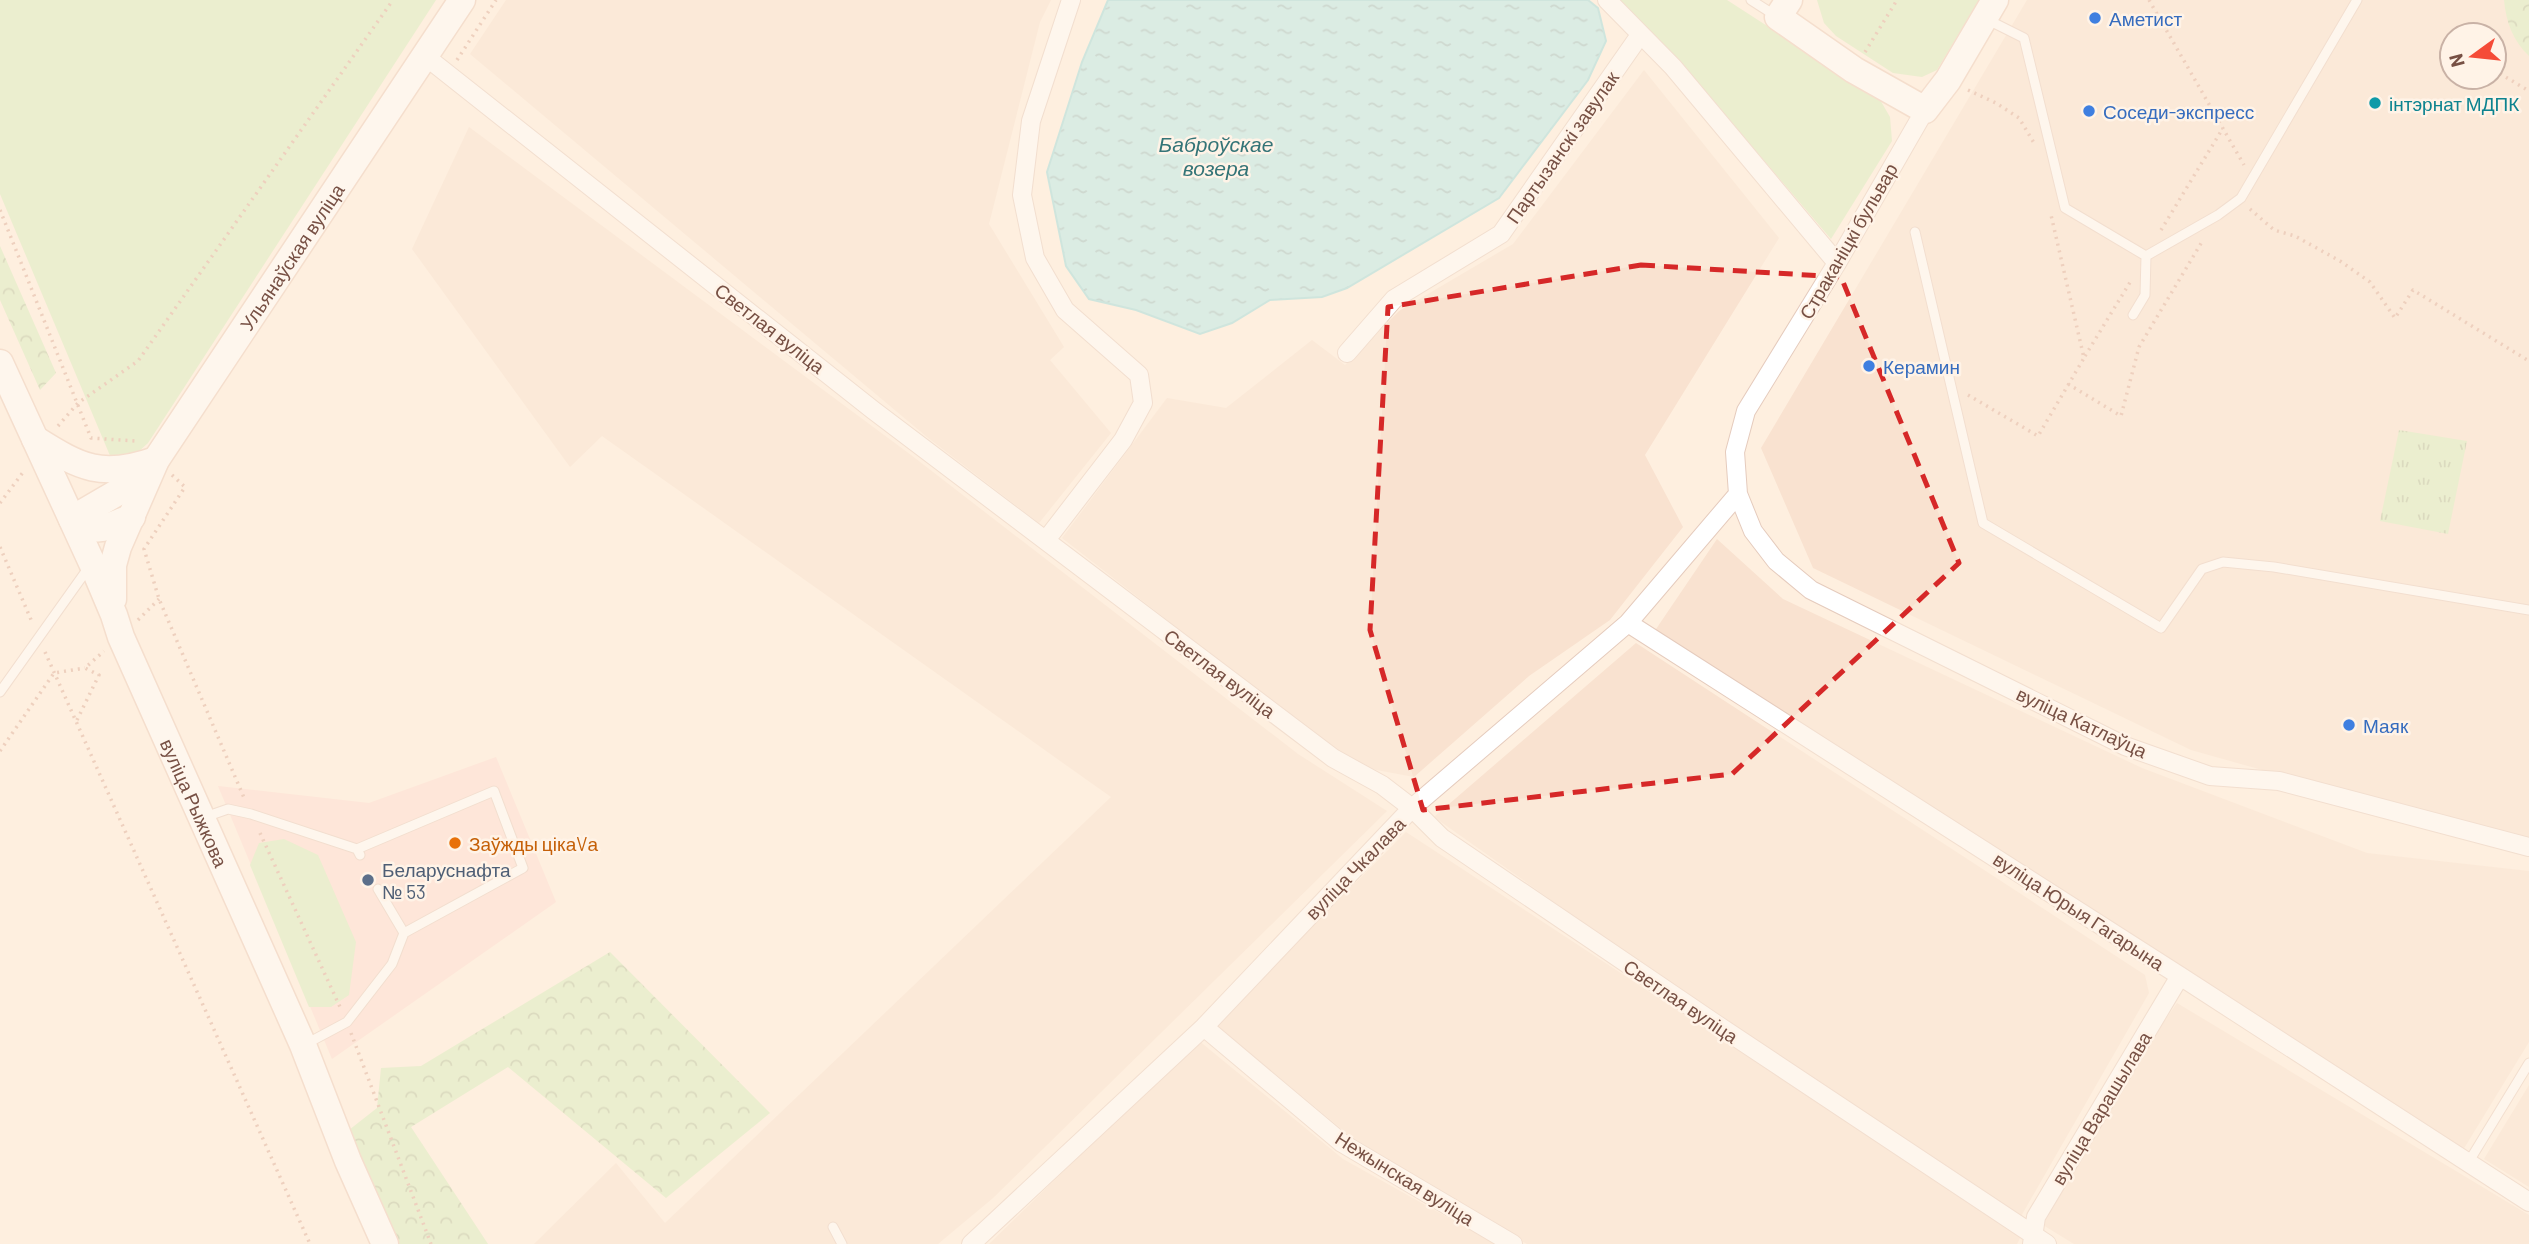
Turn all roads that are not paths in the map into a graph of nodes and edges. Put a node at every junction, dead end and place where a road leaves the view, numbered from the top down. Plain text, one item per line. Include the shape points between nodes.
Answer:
1 (462, 0) edge
2 (1071, 0) edge
3 (1607, 0) edge
4 (1751, 0) edge
5 (2357, 0) edge
6 (1783, 9) edge
7 (1989, 9) edge
8 (1640, 35) junction
9 (425, 56) junction
10 (1925, 110) junction
11 (1915, 232) dead end
12 (2146, 256) junction
13 (1837, 263) junction
14 (2133, 315) dead end
15 (1347, 354) dead end
16 (0, 363) edge
17 (35, 439) junction
18 (156, 460) junction
19 (1738, 494) junction
20 (132, 517) junction
21 (72, 519) junction
22 (1046, 540) junction
23 (92, 563) junction
24 (2529, 610) edge
25 (114, 615) junction
26 (1628, 623) junction
27 (0, 692) edge
28 (1412, 808) junction
29 (202, 818) junction
30 (2529, 847) edge
31 (379, 889) dead end
32 (404, 933) junction
33 (2180, 976) junction
34 (1204, 1027) junction
35 (303, 1045) junction
36 (2529, 1063) edge
37 (2468, 1164) junction
38 (2529, 1202) edge
39 (833, 1227) dead end
40 (2038, 1242) edge
41 (384, 1244) edge
42 (842, 1244) edge
43 (971, 1244) edge
44 (1513, 1244) edge

1 - 9 main road, Ульянаўская вуліца
2 - 22 street via 1031,121 1022,195 1035,258 1065,310 1139,375 1143,403 1123,440
3 - 8 street
4 - 6 lane
5 - 12 lane via 2241,198
6 - 10 main road via 1854,70
7 - 10 main road, Страканіцкі бульвар
7 - 12 lane via 2024,38 2065,208
8 - 13 street via 1673,67
8 - 15 street, Партызанскі завулак via 1501,234 1394,299
9 - 18 main road, Ульянаўская вуліца
9 - 22 street, Светлая вуліца via 873,410
10 - 13 street, Страканіцкі бульвар
11 - 24 lane via 1983,523 2161,628 2202,569 2222,562
12 - 14 lane via 2146,295
13 - 19 street, Страканіцкі бульвар via 1746,411 1735,452
16 - 17 main road, вуліца Рыжкова
17 - 18 main road via 84,466 112,471
17 - 21 main road, вуліца Рыжкова
18 - 20 main road, Ульянаўская вуліца
18 - 21 main road via 120,491
19 - 26 street, вуліца Чкалава
19 - 30 street, вуліца Катлаўца via 1754,531 1776,561 1811,590 2125,746 2210,776 2279,781
20 - 21 main road via 89,529
20 - 25 main road, Ульянаўская вуліца via 113,565
21 - 23 main road, вуліца Рыжкова
22 - 28 street, Светлая вуліца via 1333,758
23 - 25 main road, вуліца Рыжкова
23 - 27 lane
25 - 29 main road, вуліца Рыжкова
26 - 28 street, вуліца Чкалава
26 - 33 street, вуліца Юрыя Гагарына
28 - 34 street, вуліца Чкалава
28 - 40 street, Светлая вуліца via 1442,838
29 - 32 lane via 228,809 359,852 494,791 523,868
29 - 35 main road, вуліца Рыжкова
31 - 32 lane
32 - 35 lane via 393,964 347,1022
33 - 37 street, вуліца Юрыя Гагарына
33 - 40 street, вуліца Варашылава via 2036,1217
34 - 43 street, вуліца Чкалава
34 - 44 street, Нежынская вуліца via 1342,1143
35 - 41 main road, вуліца Рыжкова
36 - 37 lane
37 - 38 street, вуліца Юрыя Гагарына
39 - 42 lane

